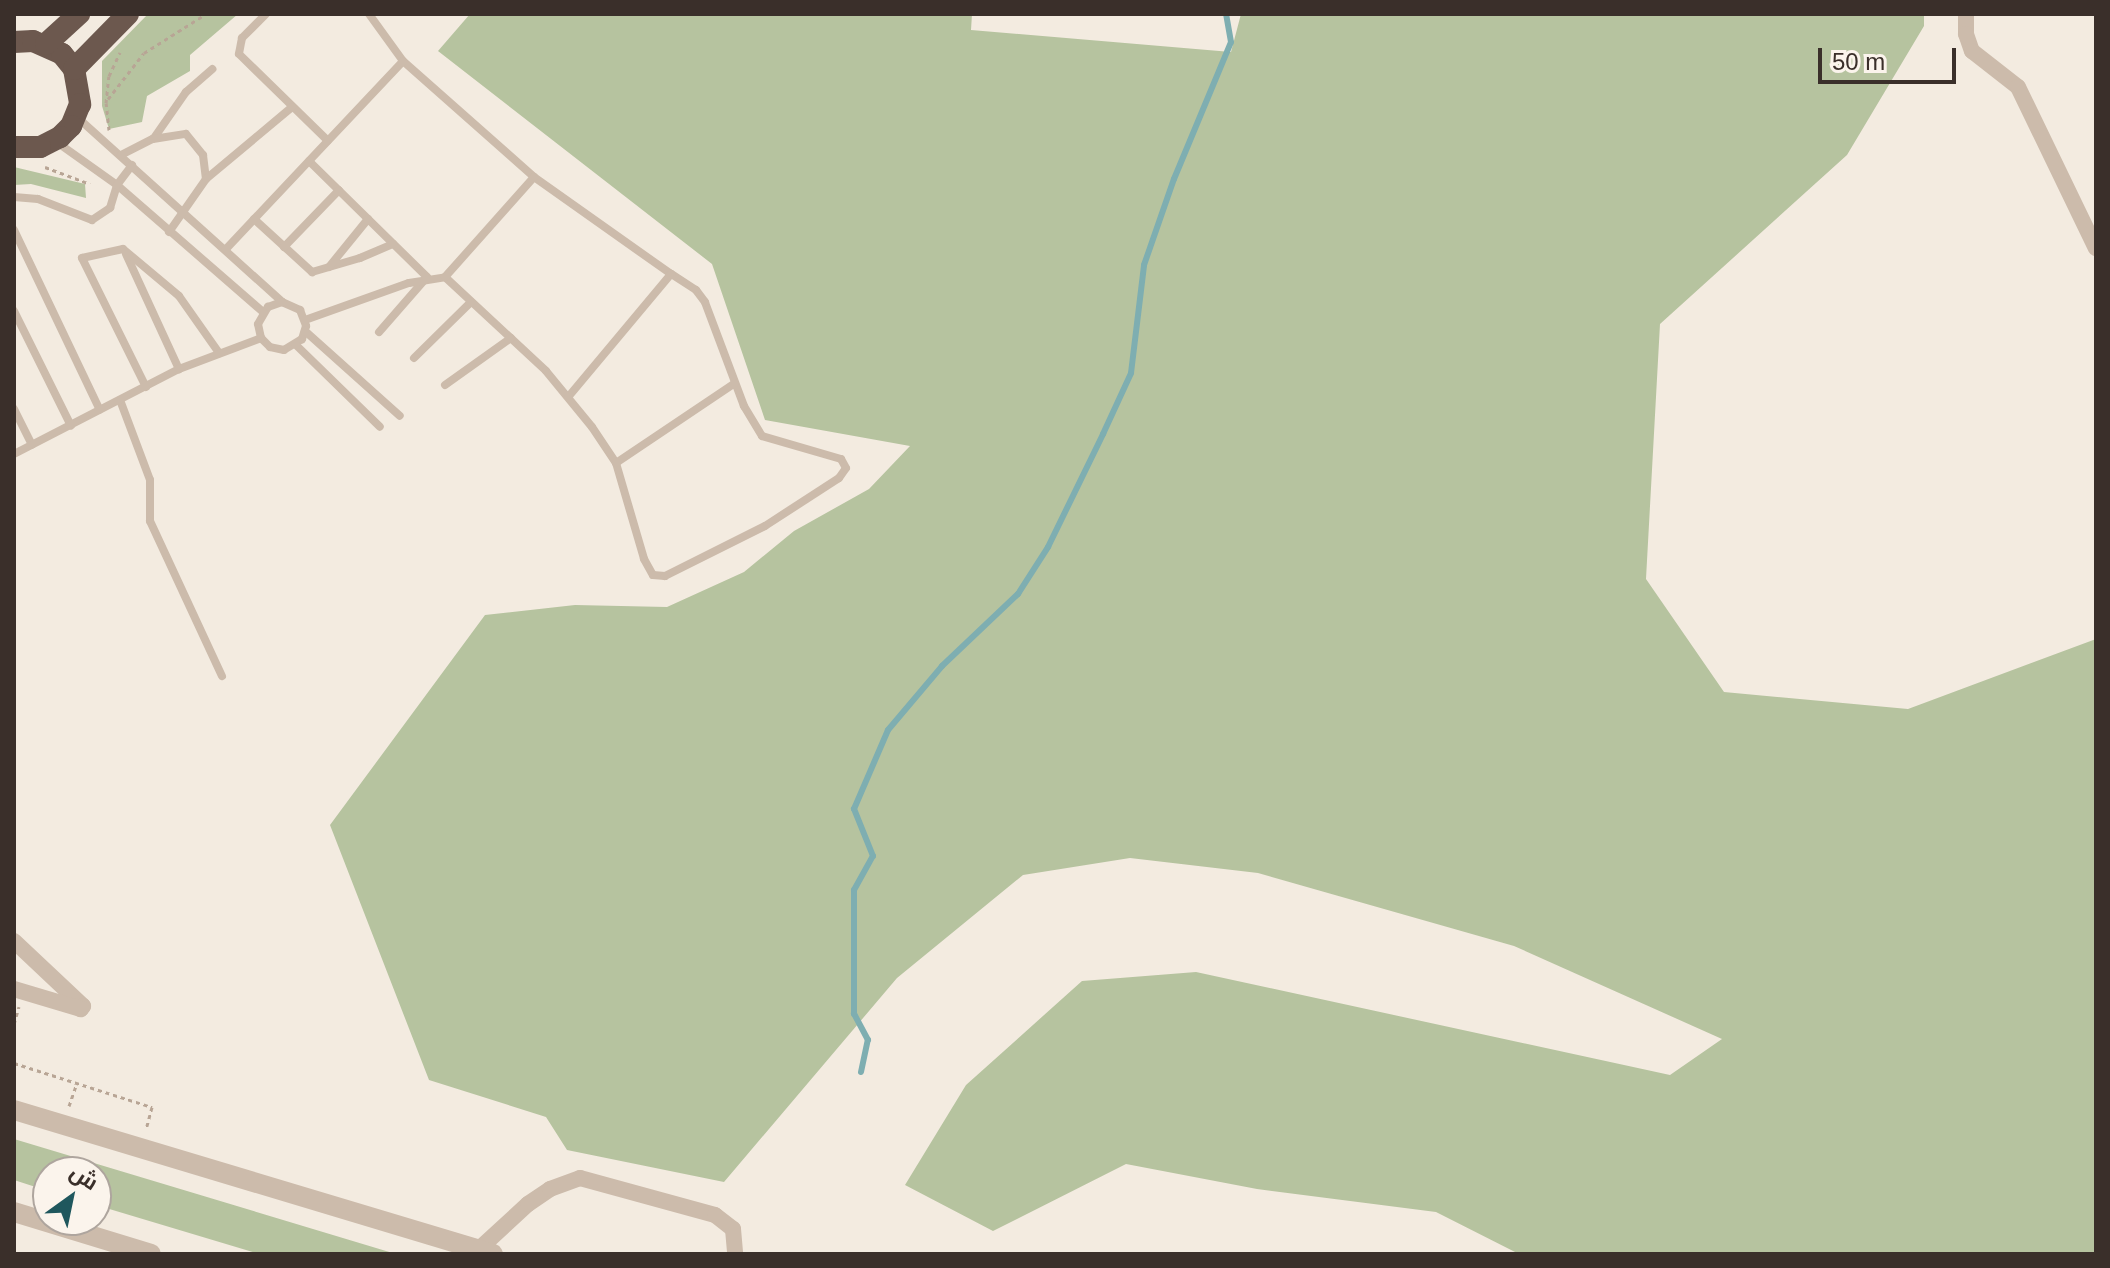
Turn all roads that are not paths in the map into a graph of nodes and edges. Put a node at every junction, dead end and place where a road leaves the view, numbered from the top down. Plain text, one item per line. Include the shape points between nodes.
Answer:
1 (79, 14) edge
2 (128, 14) edge
3 (266, 14) edge
4 (369, 14) edge
5 (1966, 14) edge
6 (14, 42) edge
7 (46, 44) junction
8 (403, 61) junction
9 (74, 69) junction
10 (212, 69) dead end
11 (292, 107) junction
12 (76, 116) junction
13 (153, 139) junction
14 (54, 140) junction
15 (328, 141) junction
16 (14, 147) edge
17 (121, 155) junction
18 (309, 161) junction
19 (132, 165) junction
20 (534, 177) junction
21 (206, 179) junction
22 (117, 185) junction
23 (339, 190) junction
24 (14, 197) edge
25 (186, 212) junction
26 (254, 219) junction
27 (368, 219) junction
28 (14, 230) edge
29 (169, 232) junction
30 (393, 244) junction
31 (284, 247) junction
32 (2096, 248) edge
33 (123, 249) junction
34 (226, 249) junction
35 (329, 267) junction
36 (671, 274) junction
37 (427, 277) junction
38 (445, 277) junction
39 (282, 302) junction
40 (471, 302) junction
41 (14, 311) edge
42 (263, 312) junction
43 (305, 320) junction
44 (305, 331) junction
45 (379, 332) dead end
46 (261, 338) junction
47 (511, 338) junction
48 (296, 345) junction
49 (219, 353) junction
50 (414, 358) dead end
51 (179, 369) junction
52 (735, 383) junction
53 (445, 385) dead end
54 (146, 387) junction
55 (569, 396) junction
56 (120, 400) junction
57 (14, 409) edge
58 (100, 410) junction
59 (400, 416) dead end
60 (71, 426) junction
61 (380, 427) dead end
62 (32, 445) junction
63 (14, 454) edge
64 (616, 463) junction
65 (222, 676) dead end
66 (14, 941) edge
67 (14, 989) edge
68 (14, 1110) edge
69 (14, 1212) edge
70 (486, 1252) edge
71 (151, 1254) edge
72 (735, 1254) edge

1 - 7 highway
2 - 9 highway
3 - 11 lane via 242,38 239,54
4 - 8 lane
5 - 32 street via 1972,51 2018,87
6 - 7 highway
7 - 9 highway
8 - 15 lane
8 - 20 lane
9 - 12 highway via 80,86
10 - 13 lane via 186,92
11 - 15 lane
11 - 21 lane
12 - 14 highway
12 - 17 lane
13 - 17 lane
13 - 21 lane via 190,135 203,155
14 - 16 highway via 40,147
14 - 22 lane
15 - 18 lane
17 - 19 lane
18 - 23 lane
18 - 26 lane
19 - 22 lane
19 - 25 lane
20 - 36 lane
20 - 38 lane
21 - 25 lane
22 - 24 lane via 114,203 92,220 38,199
22 - 29 lane
23 - 27 lane
23 - 31 lane
25 - 29 lane
25 - 34 lane
26 - 31 lane
26 - 34 lane
27 - 30 lane
27 - 35 lane
28 - 58 lane
29 - 42 lane
30 - 35 lane
30 - 37 lane
31 - 35 lane via 312,272
33 - 49 lane via 179,296
33 - 51 lane
33 - 54 lane via 82,258
34 - 39 lane
36 - 52 lane via 705,302
36 - 55 lane
37 - 38 lane
37 - 43 lane
37 - 45 lane
38 - 40 lane
39 - 42 lane
39 - 43 lane via 300,310
40 - 47 lane
40 - 50 lane
41 - 60 lane
42 - 46 lane via 258,324
43 - 44 lane
44 - 48 lane
44 - 59 lane
46 - 48 lane via 284,350
46 - 49 lane
47 - 53 lane
47 - 55 lane
48 - 61 lane
49 - 51 lane
51 - 54 lane
52 - 64 lane
52 - 64 lane via 762,436 841,459 846,468 839,478 765,526 659,577 644,559
54 - 56 lane
55 - 64 lane
56 - 58 lane
56 - 65 lane via 150,480 150,521
57 - 62 lane
58 - 60 lane
60 - 62 lane
62 - 63 lane
66 - 67 street via 83,1006
68 - 70 street
69 - 71 street
70 - 72 street via 528,1204 580,1178 715,1215 733,1229

